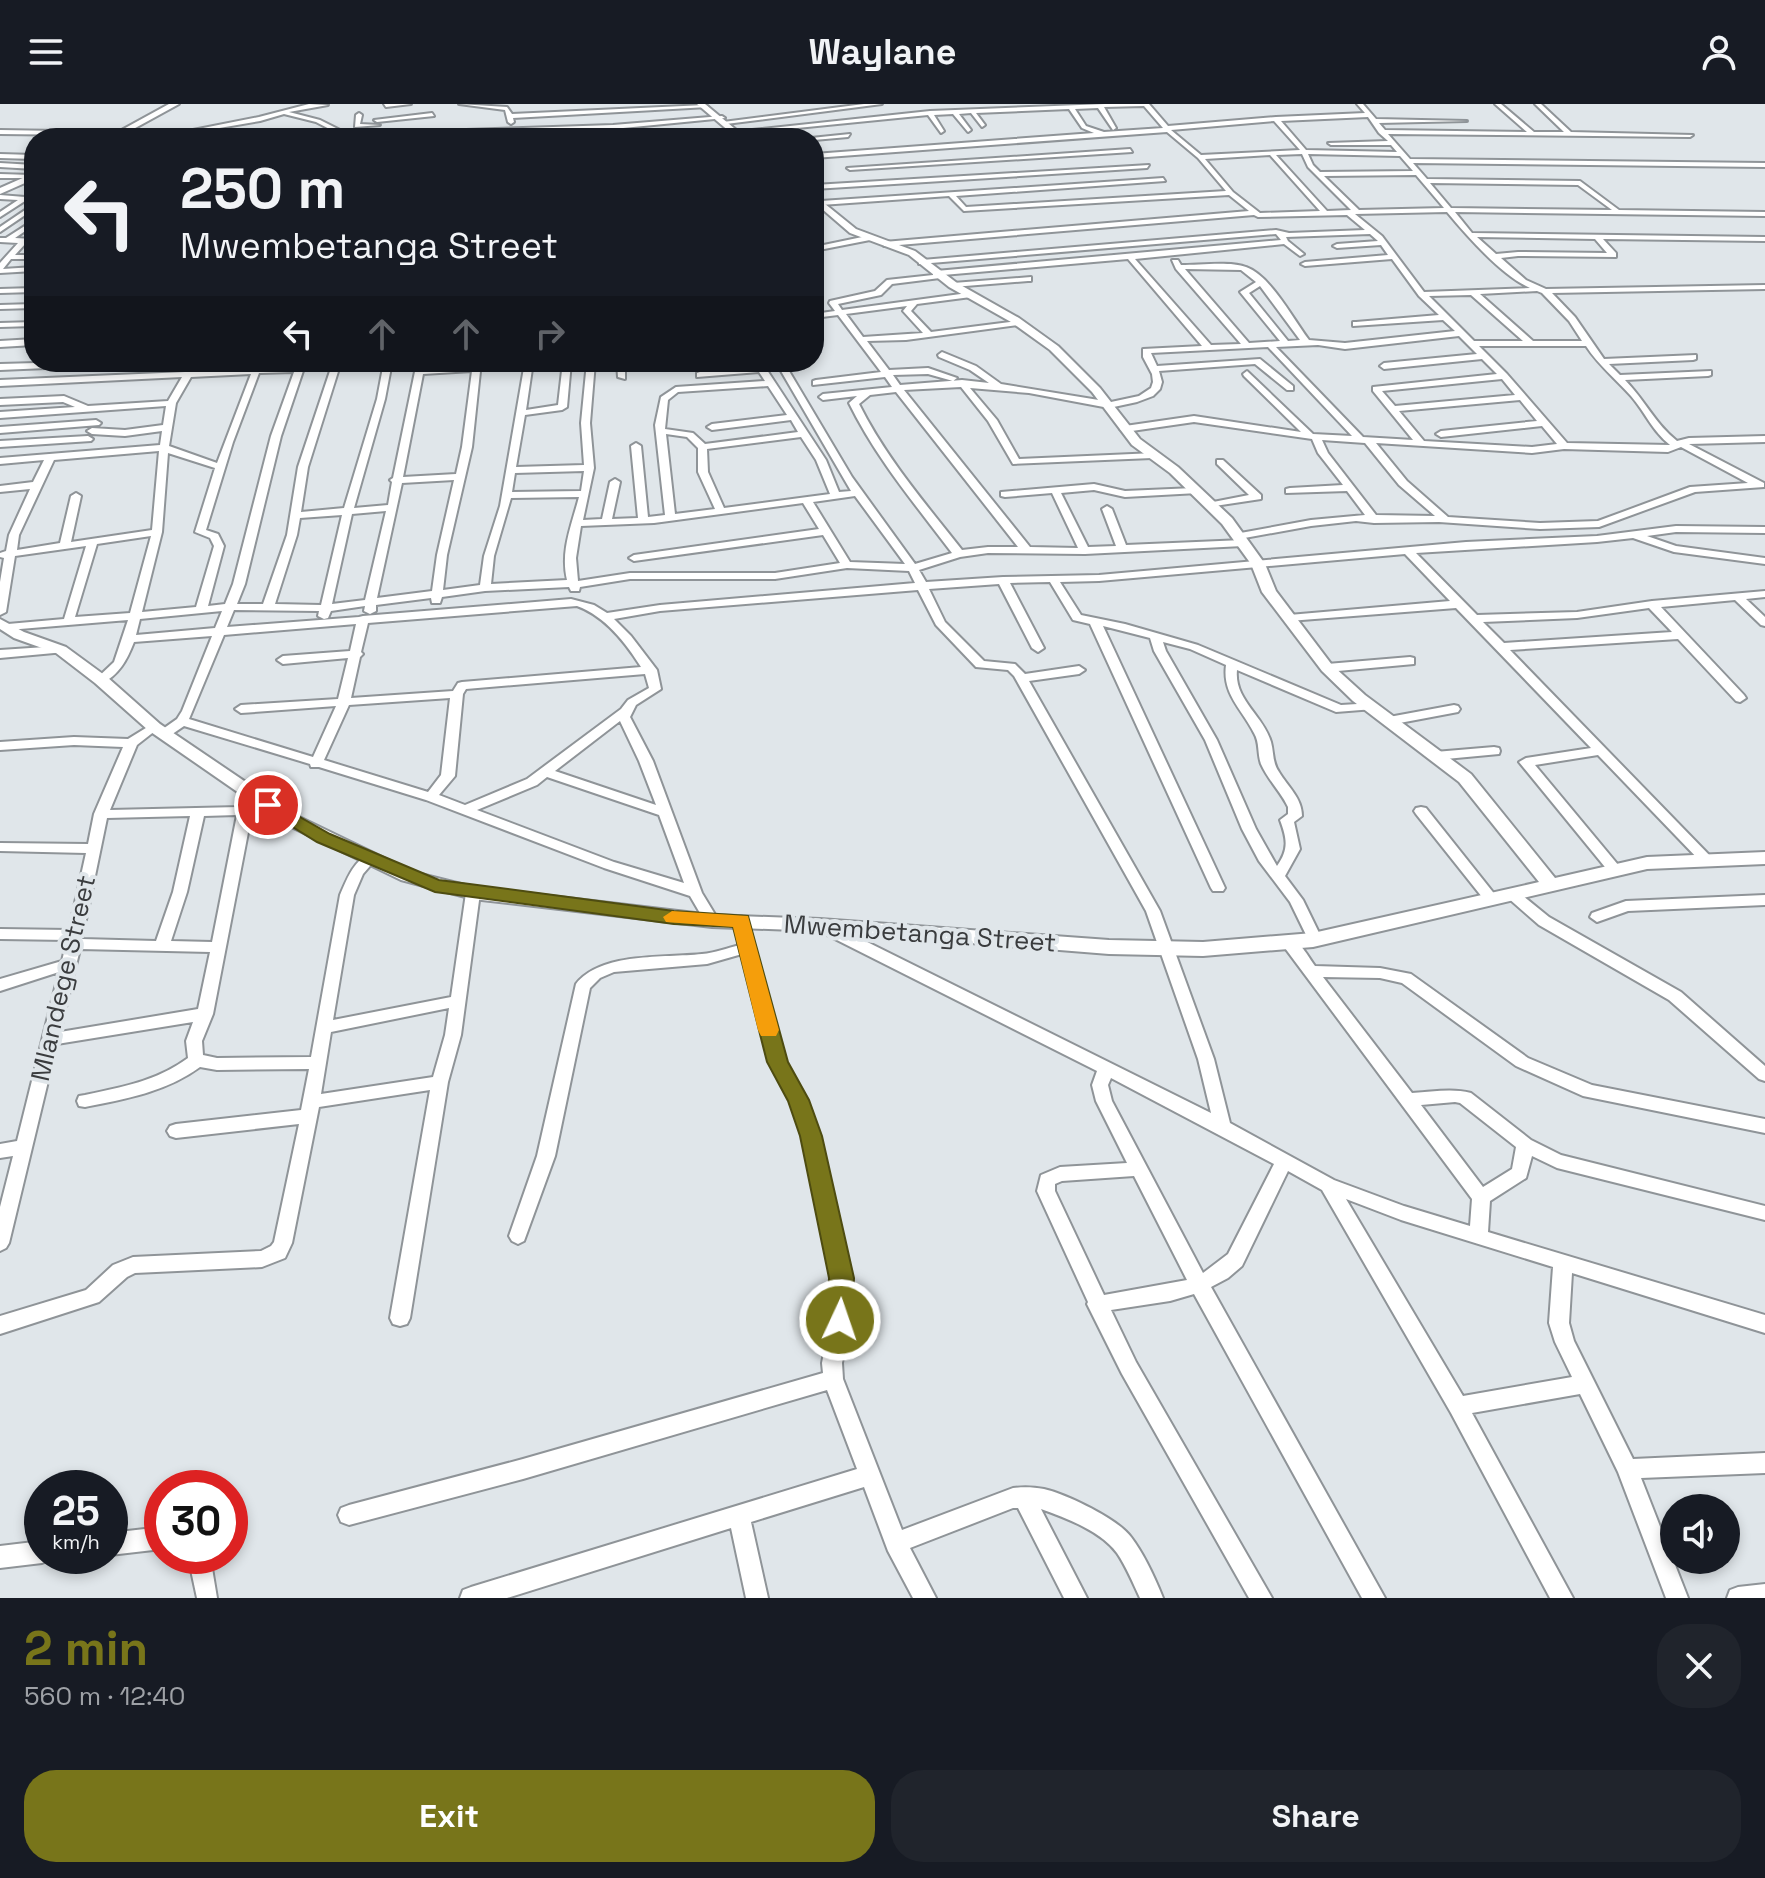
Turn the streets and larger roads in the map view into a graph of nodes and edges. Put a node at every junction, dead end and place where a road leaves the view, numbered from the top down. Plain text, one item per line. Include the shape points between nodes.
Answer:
1 (175, 104) edge
2 (386, 104) edge
3 (408, 104) edge
4 (462, 104) edge
5 (593, 104) edge
6 (645, 104) edge
7 (827, 104) edge
8 (879, 104) edge
9 (983, 104) edge
10 (1146, 104) edge
11 (1360, 104) edge
12 (1498, 104) edge
13 (1538, 104) edge
14 (325, 105) edge
15 (570, 105) edge
16 (702, 105) edge
17 (1090, 105) edge
18 (1122, 105) edge
19 (1050, 106) edge
20 (1100, 106) junction
21 (608, 107) edge
22 (1018, 107) edge
23 (1071, 107) junction
24 (633, 109) junction
25 (687, 109) junction
26 (1039, 109) junction
27 (988, 110) junction
28 (1006, 110) junction
29 (972, 111) junction
30 (955, 112) junction
31 (281, 113) junction
32 (930, 113) junction
33 (475, 114) dead end
34 (1131, 114) dead end
35 (432, 115) dead end
36 (347, 116) dead end
37 (664, 117) junction
38 (721, 118) junction
39 (1011, 118) dead end
40 (1370, 118) junction
41 (1048, 119) dead end
42 (1276, 119) junction
43 (378, 120) junction
44 (510, 121) junction
45 (571, 121) junction
46 (1464, 121) dead end
47 (238, 123) junction
48 (279, 123) dead end
49 (679, 123) junction
50 (982, 125) dead end
51 (1137, 125) dead end
52 (129, 128) edge
53 (214, 128) edge
54 (333, 128) edge
55 (376, 128) edge
56 (442, 128) edge
57 (543, 128) edge
58 (551, 128) edge
59 (665, 128) edge
60 (732, 128) edge
61 (812, 128) edge
62 (1168, 129) junction
63 (968, 130) dead end
64 (941, 131) dead end
65 (1143, 131) junction
66 (0, 132) edge
67 (1109, 132) junction
68 (1381, 132) junction
69 (1530, 132) junction
70 (1568, 132) junction
71 (16, 133) junction
72 (24, 133) edge
73 (848, 135) dead end
74 (1690, 135) dead end
75 (824, 137) edge
76 (1331, 143) dead end
77 (1392, 143) junction
78 (2, 149) edge
79 (1130, 151) junction
80 (1271, 153) junction
81 (1303, 153) junction
82 (24, 154) edge
83 (824, 155) edge
84 (1200, 157) junction
85 (1014, 158) junction
86 (1405, 158) junction
87 (0, 165) edge
88 (1765, 165) edge
89 (1147, 166) junction
90 (850, 168) dead end
91 (24, 171) edge
92 (1029, 173) junction
93 (24, 174) edge
94 (1320, 174) junction
95 (0, 176) edge
96 (1421, 177) junction
97 (24, 178) edge
98 (1353, 178) dead end
99 (1163, 180) junction
100 (824, 186) edge
101 (1065, 187) junction
102 (1, 192) edge
103 (1231, 193) junction
104 (951, 194) junction
105 (1180, 195) junction
106 (24, 199) edge
107 (24, 200) edge
108 (824, 200) edge
109 (1079, 201) junction
110 (824, 206) edge
111 (1247, 207) junction
112 (964, 209) junction
113 (1086, 210) dead end
114 (1451, 210) junction
115 (1616, 210) junction
116 (24, 213) edge
117 (1354, 213) junction
118 (1256, 214) junction
119 (1326, 214) junction
120 (1765, 214) edge
121 (0, 215) edge
122 (972, 220) dead end
123 (1021, 223) dead end
124 (24, 228) edge
125 (0, 230) edge
126 (1372, 232) junction
127 (1470, 235) junction
128 (1281, 236) junction
129 (1597, 237) junction
130 (867, 238) junction
131 (1765, 239) edge
132 (4, 240) edge
133 (1383, 243) junction
134 (887, 244) junction
135 (24, 245) edge
136 (1337, 246) dead end
137 (824, 247) edge
138 (0, 253) edge
139 (1167, 253) junction
140 (1300, 254) dead end
141 (1129, 256) junction
142 (1394, 257) junction
143 (1493, 257) junction
144 (5, 262) edge
145 (922, 262) junction
146 (1305, 264) dead end
147 (1179, 267) junction
148 (938, 274) junction
149 (24, 277) edge
150 (0, 278) edge
151 (1028, 279) dead end
152 (1261, 282) junction
153 (953, 285) junction
154 (1765, 287) edge
155 (24, 290) edge
156 (1542, 290) junction
157 (0, 291) edge
158 (1472, 291) junction
159 (1422, 294) junction
160 (968, 295) junction
161 (915, 302) junction
162 (24, 306) edge
163 (0, 307) edge
164 (841, 312) junction
165 (824, 315) edge
166 (1445, 317) junction
167 (1018, 323) junction
168 (24, 324) edge
169 (1356, 324) dead end
170 (0, 325) edge
171 (1461, 333) junction
172 (927, 335) junction
173 (863, 339) junction
174 (1306, 342) junction
175 (24, 343) edge
176 (1589, 343) junction
177 (0, 344) edge
178 (1286, 344) junction
179 (1473, 344) junction
180 (1531, 344) junction
181 (1271, 346) junction
182 (1248, 347) junction
183 (1209, 348) junction
184 (942, 355) junction
185 (1484, 356) junction
186 (24, 357) edge
187 (1693, 357) dead end
188 (0, 358) edge
189 (1602, 362) junction
190 (24, 366) edge
191 (1384, 366) dead end
192 (0, 367) edge
193 (1153, 369) junction
194 (188, 372) edge
195 (242, 372) edge
196 (256, 372) edge
197 (298, 372) edge
198 (334, 372) edge
199 (386, 372) edge
200 (419, 372) edge
201 (476, 372) edge
202 (528, 372) edge
203 (566, 372) edge
204 (590, 372) edge
205 (622, 372) edge
206 (726, 372) edge
207 (764, 372) edge
208 (786, 372) edge
209 (886, 372) junction
210 (1708, 373) dead end
211 (1247, 374) dead end
212 (700, 375) dead end
213 (185, 376) junction
214 (1504, 376) junction
215 (622, 377) dead end
216 (1616, 378) junction
217 (814, 379) dead end
218 (963, 382) junction
219 (0, 383) edge
220 (771, 383) junction
221 (998, 386) junction
222 (898, 388) junction
223 (1290, 388) dead end
224 (867, 393) junction
225 (823, 397) dead end
226 (1521, 397) junction
227 (0, 402) edge
228 (171, 403) junction
229 (1109, 404) junction
230 (104, 409) junction
231 (1392, 409) junction
232 (88, 410) junction
233 (522, 413) junction
234 (0, 415) edge
235 (794, 417) junction
236 (1543, 423) junction
237 (167, 427) junction
238 (712, 427) dead end
239 (1125, 429) junction
240 (0, 430) edge
241 (92, 431) junction
242 (661, 431) junction
243 (803, 434) junction
244 (1441, 434) dead end
245 (1313, 437) junction
246 (1364, 439) junction
247 (1765, 439) edge
248 (1420, 442) junction
249 (0, 444) edge
250 (1678, 444) junction
251 (636, 446) dead end
252 (1564, 446) junction
253 (703, 447) junction
254 (164, 448) junction
255 (79, 455) junction
256 (1152, 455) junction
257 (50, 457) junction
258 (0, 461) edge
259 (1220, 462) dead end
260 (220, 467) junction
261 (589, 468) junction
262 (511, 470) junction
263 (460, 477) junction
264 (395, 480) junction
265 (615, 482) dead end
266 (35, 485) junction
267 (1762, 486) edge
268 (1351, 488) junction
269 (0, 489) edge
270 (1055, 490) junction
271 (1194, 491) junction
272 (1290, 491) dead end
273 (857, 493) junction
274 (585, 494) junction
275 (1005, 494) dead end
276 (507, 495) junction
277 (76, 496) dead end
278 (836, 496) junction
279 (807, 501) junction
280 (1212, 505) junction
281 (391, 508) junction
282 (1107, 509) dead end
283 (348, 511) junction
284 (721, 511) junction
285 (296, 515) junction
286 (670, 518) junction
287 (643, 520) junction
288 (1374, 520) junction
289 (1446, 520) junction
290 (606, 522) junction
291 (576, 523) junction
292 (1765, 530) edge
293 (826, 531) junction
294 (157, 532) junction
295 (14, 535) junction
296 (1633, 535) junction
297 (0, 537) edge
298 (1241, 540) junction
299 (92, 542) junction
300 (65, 546) junction
301 (1122, 549) junction
302 (1027, 551) junction
303 (1085, 551) junction
304 (1408, 551) junction
305 (4, 554) edge
306 (959, 554) junction
307 (634, 558) dead end
308 (1765, 561) edge
309 (1258, 564) junction
310 (847, 565) junction
311 (913, 568) junction
312 (1053, 579) junction
313 (1003, 580) junction
314 (573, 584) junction
315 (922, 586) junction
316 (485, 588) junction
317 (437, 594) junction
318 (1765, 594) edge
319 (1739, 598) junction
320 (370, 602) junction
321 (580, 602) junction
322 (1458, 604) junction
323 (1652, 604) junction
324 (230, 607) junction
325 (268, 607) junction
326 (201, 609) junction
327 (325, 614) junction
328 (435, 614) junction
329 (133, 617) junction
330 (606, 617) junction
331 (1289, 618) junction
332 (367, 619) junction
333 (1472, 619) junction
334 (69, 620) junction
335 (1095, 622) junction
336 (1765, 623) edge
337 (5, 627) edge
338 (220, 631) junction
339 (1681, 635) junction
340 (1155, 636) junction
341 (129, 639) junction
342 (1499, 647) junction
343 (1038, 648) dead end
344 (61, 650) junction
345 (0, 654) edge
346 (357, 654) junction
347 (283, 660) dead end
348 (1410, 661) dead end
349 (1232, 663) junction
350 (1327, 668) junction
351 (651, 670) junction
352 (1079, 670) dead end
353 (1021, 678) junction
354 (101, 680) junction
355 (457, 694) junction
356 (1740, 698) dead end
357 (343, 704) junction
358 (1370, 706) junction
359 (241, 709) dead end
360 (1454, 709) dead end
361 (624, 712) junction
362 (182, 721) junction
363 (1389, 721) junction
364 (159, 730) junction
365 (131, 743) junction
366 (0, 746) edge
367 (1494, 751) dead end
368 (1598, 751) junction
369 (1435, 756) junction
370 (316, 764) junction
371 (547, 773) junction
372 (249, 791) junction
373 (431, 797) junction
374 (467, 809) junction
375 (244, 811) junction
376 (1421, 811) dead end
377 (198, 812) junction
378 (663, 812) junction
379 (101, 814) junction
380 (0, 847) edge
381 (93, 849) junction
382 (1765, 858) edge
383 (369, 859) junction
384 (1706, 859) junction
385 (1614, 869) junction
386 (1279, 874) junction
387 (1550, 884) junction
388 (1218, 888) dead end
389 (473, 893) junction
390 (695, 893) junction
391 (1512, 894) junction
392 (1491, 899) junction
393 (1765, 900) edge
394 (1597, 917) dead end
395 (712, 921) junction
396 (741, 921) junction
397 (820, 925) junction
398 (0, 934) edge
399 (74, 939) junction
400 (1315, 939) junction
401 (1290, 944) junction
402 (162, 946) junction
403 (218, 947) junction
404 (746, 948) junction
405 (1168, 948) junction
406 (69, 964) junction
407 (1313, 971) junction
408 (0, 985) edge
409 (458, 1001) junction
410 (205, 1014) junction
411 (323, 1028) junction
412 (51, 1039) junction
413 (197, 1060) junction
414 (316, 1063) junction
415 (1106, 1069) junction
416 (1765, 1075) edge
417 (440, 1082) junction
418 (1408, 1100) junction
419 (85, 1101) dead end
420 (309, 1109) junction
421 (1765, 1126) edge
422 (1223, 1128) junction
423 (176, 1131) dead end
424 (1525, 1145) junction
425 (23, 1147) junction
426 (0, 1151) edge
427 (1284, 1161) junction
428 (1141, 1169) junction
429 (1328, 1185) junction
430 (1481, 1197) junction
431 (1765, 1213) edge
432 (2, 1223) edge
433 (518, 1236) dead end
434 (1478, 1237) junction
435 (0, 1243) edge
436 (1563, 1264) junction
437 (1200, 1286) junction
438 (1097, 1304) junction
439 (400, 1318) dead end
440 (1765, 1324) edge
441 (0, 1325) edge
442 (833, 1379) junction
443 (1587, 1384) junction
444 (1458, 1406) junction
445 (1765, 1463) edge
446 (1627, 1469) junction
447 (868, 1476) junction
448 (1023, 1496) junction
449 (349, 1515) dead end
450 (739, 1515) junction
451 (896, 1543) junction
452 (24, 1554) edge
453 (0, 1557) edge
454 (203, 1574) edge
455 (1765, 1595) edge
456 (207, 1596) edge
457 (471, 1598) edge
458 (757, 1598) edge
459 (925, 1598) edge
460 (1076, 1598) edge
461 (1152, 1598) edge
462 (1261, 1598) edge
463 (1374, 1598) edge
464 (1562, 1598) edge
465 (1677, 1598) edge
466 (1738, 1598) edge

1 - 52 street
2 - 3 street
2 - 43 street
4 - 44 street via 503,108
5 - 15 street
6 - 24 street
7 - 38 street
8 - 38 street
9 - 27 street
10 - 18 street
10 - 62 street
11 - 40 street
12 - 69 street
13 - 70 street
14 - 31 street
16 - 25 street
16 - 38 street
17 - 20 street
17 - 23 street
18 - 20 street
18 - 34 street
19 - 23 street
19 - 26 street
20 - 67 street
21 - 24 street
21 - 44 street
22 - 26 street
22 - 28 street
23 - 67 street via 1084,127
24 - 25 street
25 - 37 street
26 - 41 street
27 - 28 street
27 - 29 street
28 - 39 street
29 - 30 street
29 - 50 street
30 - 32 street
30 - 63 street
31 - 47 street
31 - 54 street
32 - 61 street
32 - 64 street
33 - 44 street
35 - 43 street
36 - 43 street via 359,115 357,126
37 - 45 street
37 - 49 street
38 - 49 street
38 - 60 street
40 - 42 street
40 - 46 street
40 - 68 street
42 - 62 street
42 - 81 street
43 - 55 street
44 - 45 street
44 - 56 street
44 - 57 street
45 - 58 street
47 - 48 street
47 - 53 street
49 - 59 street
51 - 65 street
62 - 65 street
62 - 84 street
65 - 67 street
66 - 71 street
67 - 79 street
67 - 83 street
68 - 69 street
68 - 77 street
69 - 70 street
70 - 74 street
71 - 72 street
71 - 78 street
73 - 75 street
76 - 77 street
77 - 86 street
78 - 82 street
79 - 85 street
79 - 89 street
80 - 81 street
80 - 84 street
80 - 119 street
81 - 86 street
81 - 94 street
84 - 103 street
85 - 90 street
85 - 92 street
86 - 88 street
86 - 96 street
87 - 91 street
89 - 92 street
89 - 99 street
92 - 100 street
93 - 95 street
94 - 96 street
94 - 117 street
96 - 98 street
96 - 114 street
96 - 115 street via 1580,183
97 - 102 street
99 - 101 street
99 - 105 street
101 - 104 street
101 - 109 street
102 - 106 street
103 - 105 street
103 - 111 street
104 - 108 street
104 - 112 street
105 - 109 street
107 - 121 street
109 - 112 street
109 - 113 street
110 - 130 street
111 - 118 street
111 - 123 street
112 - 122 street
114 - 115 street
114 - 117 street
114 - 127 street
115 - 120 street
116 - 125 street
117 - 119 street
117 - 126 street
118 - 119 street
118 - 128 street
118 - 134 street
124 - 132 street
126 - 128 street
126 - 133 street
127 - 129 street
127 - 143 street
128 - 139 street
128 - 140 street
128 - 145 street
129 - 131 street
129 - 143 street via 1613,255
130 - 134 street
130 - 137 street
133 - 136 street
133 - 142 street
134 - 145 street
135 - 144 street
138 - 144 street
139 - 141 street
139 - 147 street
141 - 148 street
141 - 183 street
142 - 146 street
142 - 159 street
143 - 156 street
145 - 148 street
147 - 152 street via 1242,268
147 - 182 street
148 - 153 street
148 - 164 street via 890,282 878,293 833,303
149 - 150 street
151 - 153 street
152 - 174 street
152 - 178 street via 1244,292
153 - 160 street
154 - 156 street
155 - 157 street
156 - 158 street
156 - 176 street
158 - 159 street
158 - 180 street
159 - 166 street
160 - 161 street
160 - 167 street
161 - 164 street
161 - 172 street via 907,311
162 - 163 street
164 - 165 street
164 - 173 street
166 - 169 street
166 - 171 street
167 - 172 street
167 - 229 street via 1054,348
168 - 170 street
171 - 174 street via 1345,346
171 - 179 street
172 - 173 street
172 - 184 street
173 - 209 street
174 - 178 street
175 - 177 street
176 - 180 street
176 - 189 street
178 - 181 street
179 - 180 street
179 - 185 street
181 - 182 street
181 - 246 street
182 - 183 street
183 - 193 street via 1144,352
184 - 218 street
184 - 221 street via 981,372
185 - 191 street
185 - 214 street
186 - 188 street
187 - 189 street
189 - 216 street
190 - 192 street
193 - 223 street via 1257,361
193 - 229 street via 1158,378 1151,394
194 - 213 street
195 - 213 street
196 - 260 street
197 - 324 street
198 - 285 street via 303,467
199 - 283 street
200 - 264 street
201 - 263 street
202 - 233 street
203 - 233 street via 562,407
204 - 261 street via 585,428
205 - 215 street
206 - 212 street
207 - 220 street
208 - 273 street
209 - 217 street
209 - 218 street via 928,371
209 - 222 street
210 - 216 street
211 - 245 street
213 - 219 street
213 - 228 street
214 - 226 street
214 - 231 street via 1376,389
216 - 250 street via 1663,435
218 - 221 street
218 - 222 street
218 - 256 street via 1016,462
220 - 235 street
220 - 242 street via 670,393 662,408
221 - 229 street
222 - 224 street
222 - 302 street
224 - 225 street
224 - 306 street via 854,403 857,410
226 - 231 street
226 - 236 street
227 - 232 street via 64,399
228 - 230 street
228 - 237 street
229 - 239 street
230 - 232 street
230 - 241 street
231 - 248 street
232 - 234 street
233 - 262 street
235 - 238 street
235 - 243 street
236 - 244 street
236 - 252 street
237 - 241 street
237 - 254 street
239 - 245 street via 1194,419
239 - 256 street
240 - 241 street
241 - 249 street
241 - 255 street
242 - 253 street via 690,435
242 - 286 street
243 - 253 street
243 - 278 street
245 - 246 street
245 - 268 street
246 - 248 street
246 - 289 street
247 - 250 street
248 - 252 street via 1532,450
250 - 252 street via 1668,449
250 - 267 street
251 - 287 street
253 - 284 street via 704,477
254 - 255 street
254 - 260 street
254 - 294 street
255 - 257 street
256 - 271 street
257 - 258 street
257 - 266 street
259 - 280 street via 1257,497
260 - 326 street via 200,532 214,536 219,546
261 - 262 street
261 - 274 street
262 - 276 street
263 - 264 street
263 - 317 street
264 - 281 street
265 - 290 street
266 - 269 street
266 - 295 street
267 - 289 street via 1694,489 1599,524
268 - 272 street
268 - 288 street
270 - 271 street
270 - 275 street
270 - 303 street
271 - 280 street
273 - 278 street
273 - 311 street
274 - 276 street
274 - 291 street
276 - 316 street
277 - 300 street
278 - 279 street
279 - 284 street
279 - 293 street
280 - 298 street
281 - 283 street
281 - 320 street
282 - 301 street
283 - 285 street
283 - 327 street
284 - 286 street
285 - 325 street
286 - 287 street
287 - 290 street
288 - 289 street
288 - 298 street via 1339,519
290 - 291 street
291 - 314 street via 569,559
292 - 296 street via 1704,527
293 - 307 street
293 - 310 street
294 - 299 street
294 - 329 street
295 - 297 street
295 - 305 street
296 - 304 street
296 - 308 street via 1674,549
298 - 301 street
298 - 309 street
299 - 300 street
299 - 334 street
300 - 305 street
301 - 303 street
302 - 303 street
302 - 306 street
304 - 309 street
304 - 322 street
305 - 337 street
306 - 311 street
309 - 312 street
309 - 331 street via 1269,592
310 - 311 street
310 - 314 street via 775,576 630,576
311 - 315 street
312 - 313 street
312 - 335 street via 1074,615
313 - 315 street
313 - 343 street
314 - 316 street
314 - 321 street
315 - 330 street via 691,604
315 - 353 street via 940,623 973,659 986,667 1011,667
316 - 317 street
317 - 320 street
317 - 328 street
318 - 319 street
319 - 323 street
319 - 336 street
320 - 327 street
320 - 332 street
321 - 328 street
321 - 330 street
322 - 331 street
322 - 333 street
323 - 333 street via 1577,615
323 - 339 street
324 - 325 street
324 - 326 street
324 - 338 street
325 - 327 street
326 - 329 street
327 - 332 street
327 - 338 street
328 - 332 street
329 - 334 street
329 - 341 street
330 - 351 street
331 - 350 street
332 - 346 street
333 - 342 street
334 - 337 street
335 - 340 street
335 - 388 street
337 - 344 street, Mwembetanga Street
338 - 341 street
338 - 362 street
339 - 342 street
339 - 356 street
340 - 349 street
340 - 386 street via 1211,740 1249,829
341 - 354 street via 119,664
342 - 368 street
344 - 345 street
344 - 354 street, Mwembetanga Street
346 - 347 street
346 - 357 street
348 - 350 street
349 - 358 street via 1340,709
349 - 386 street via 1232,692 1255,723 1266,759 1295,807 1295,816 1287,820 1295,850
350 - 358 street
351 - 355 street via 472,683
351 - 361 street via 655,689
352 - 353 street
353 - 405 street via 1122,852
354 - 364 street, Mwembetanga Street
355 - 357 street
355 - 373 street via 448,776
357 - 359 street
357 - 370 street
358 - 363 street
360 - 363 street
361 - 371 street
361 - 378 street
362 - 364 street
362 - 370 street
363 - 369 street
364 - 365 street
364 - 372 street, Mwembetanga Street
365 - 366 street
365 - 379 street, Mlandege Street
367 - 369 street
368 - 384 street
368 - 385 street via 1526,762
369 - 387 street via 1475,789
370 - 373 street
371 - 374 street
371 - 378 street
372 - 375 street
372 - 383 street, Mwembetanga Street via 287,818
373 - 374 street
374 - 390 street
375 - 377 street
375 - 403 street
376 - 392 street
377 - 379 street
377 - 402 street
378 - 390 street
379 - 381 street, Mlandege Street
380 - 381 street
381 - 399 street, Mlandege Street
382 - 384 street, Mwembetanga Street
383 - 389 street, Mwembetanga Street via 435,885
383 - 411 street via 347,895
384 - 385 street, Mwembetanga Street
385 - 387 street, Mwembetanga Street
386 - 400 street
387 - 391 street, Mwembetanga Street
389 - 395 street, Mwembetanga Street
389 - 409 street
390 - 395 street
391 - 392 street, Mwembetanga Street
391 - 416 street via 1544,921 1675,996
392 - 400 street, Mwembetanga Street
393 - 394 street via 1626,906
395 - 396 street, Mwembetanga Street
396 - 397 street, Mwembetanga Street
396 - 404 street
397 - 405 street, Mwembetanga Street
397 - 415 street
398 - 399 street
399 - 402 street
399 - 406 street, Mlandege Street
400 - 401 street, Mwembetanga Street
401 - 405 street, Mwembetanga Street
401 - 407 street
402 - 403 street
403 - 410 street
404 - 433 street via 707,959 614,967 585,981 546,1156
404 - 442 street via 777,1062 811,1136 835,1246 841,1315
405 - 422 street
406 - 408 street
406 - 412 street, Mlandege Street
407 - 418 street
407 - 421 street via 1406,978 1522,1062 1589,1091
409 - 411 street
409 - 417 street
410 - 412 street
410 - 413 street via 193,1049
411 - 414 street
412 - 425 street, Mlandege Street
413 - 414 street
413 - 419 street via 161,1084
414 - 420 street
415 - 422 street
415 - 428 street via 1100,1085 1104,1101
417 - 420 street
417 - 439 street
418 - 424 street via 1465,1098
418 - 430 street
420 - 423 street
420 - 441 street via 278,1252 262,1259 133,1265 92,1296
422 - 427 street
424 - 430 street via 1520,1173
424 - 431 street via 1557,1161
425 - 426 street
425 - 432 street, Mlandege Street
427 - 429 street
427 - 437 street via 1235,1260
428 - 437 street
428 - 438 street via 1060,1174 1045,1184
429 - 434 street
429 - 444 street
430 - 434 street
432 - 435 street, Mlandege Street
434 - 436 street
436 - 440 street
436 - 443 street via 1559,1323
437 - 438 street
437 - 463 street
438 - 462 street
442 - 447 street
442 - 449 street
443 - 444 street
443 - 446 street
444 - 464 street
445 - 446 street
446 - 465 street
447 - 450 street
447 - 451 street
448 - 451 street
448 - 460 street
448 - 461 street via 1069,1509 1116,1536
450 - 457 street
450 - 458 street
451 - 459 street
452 - 453 street
454 - 456 street
455 - 466 street

